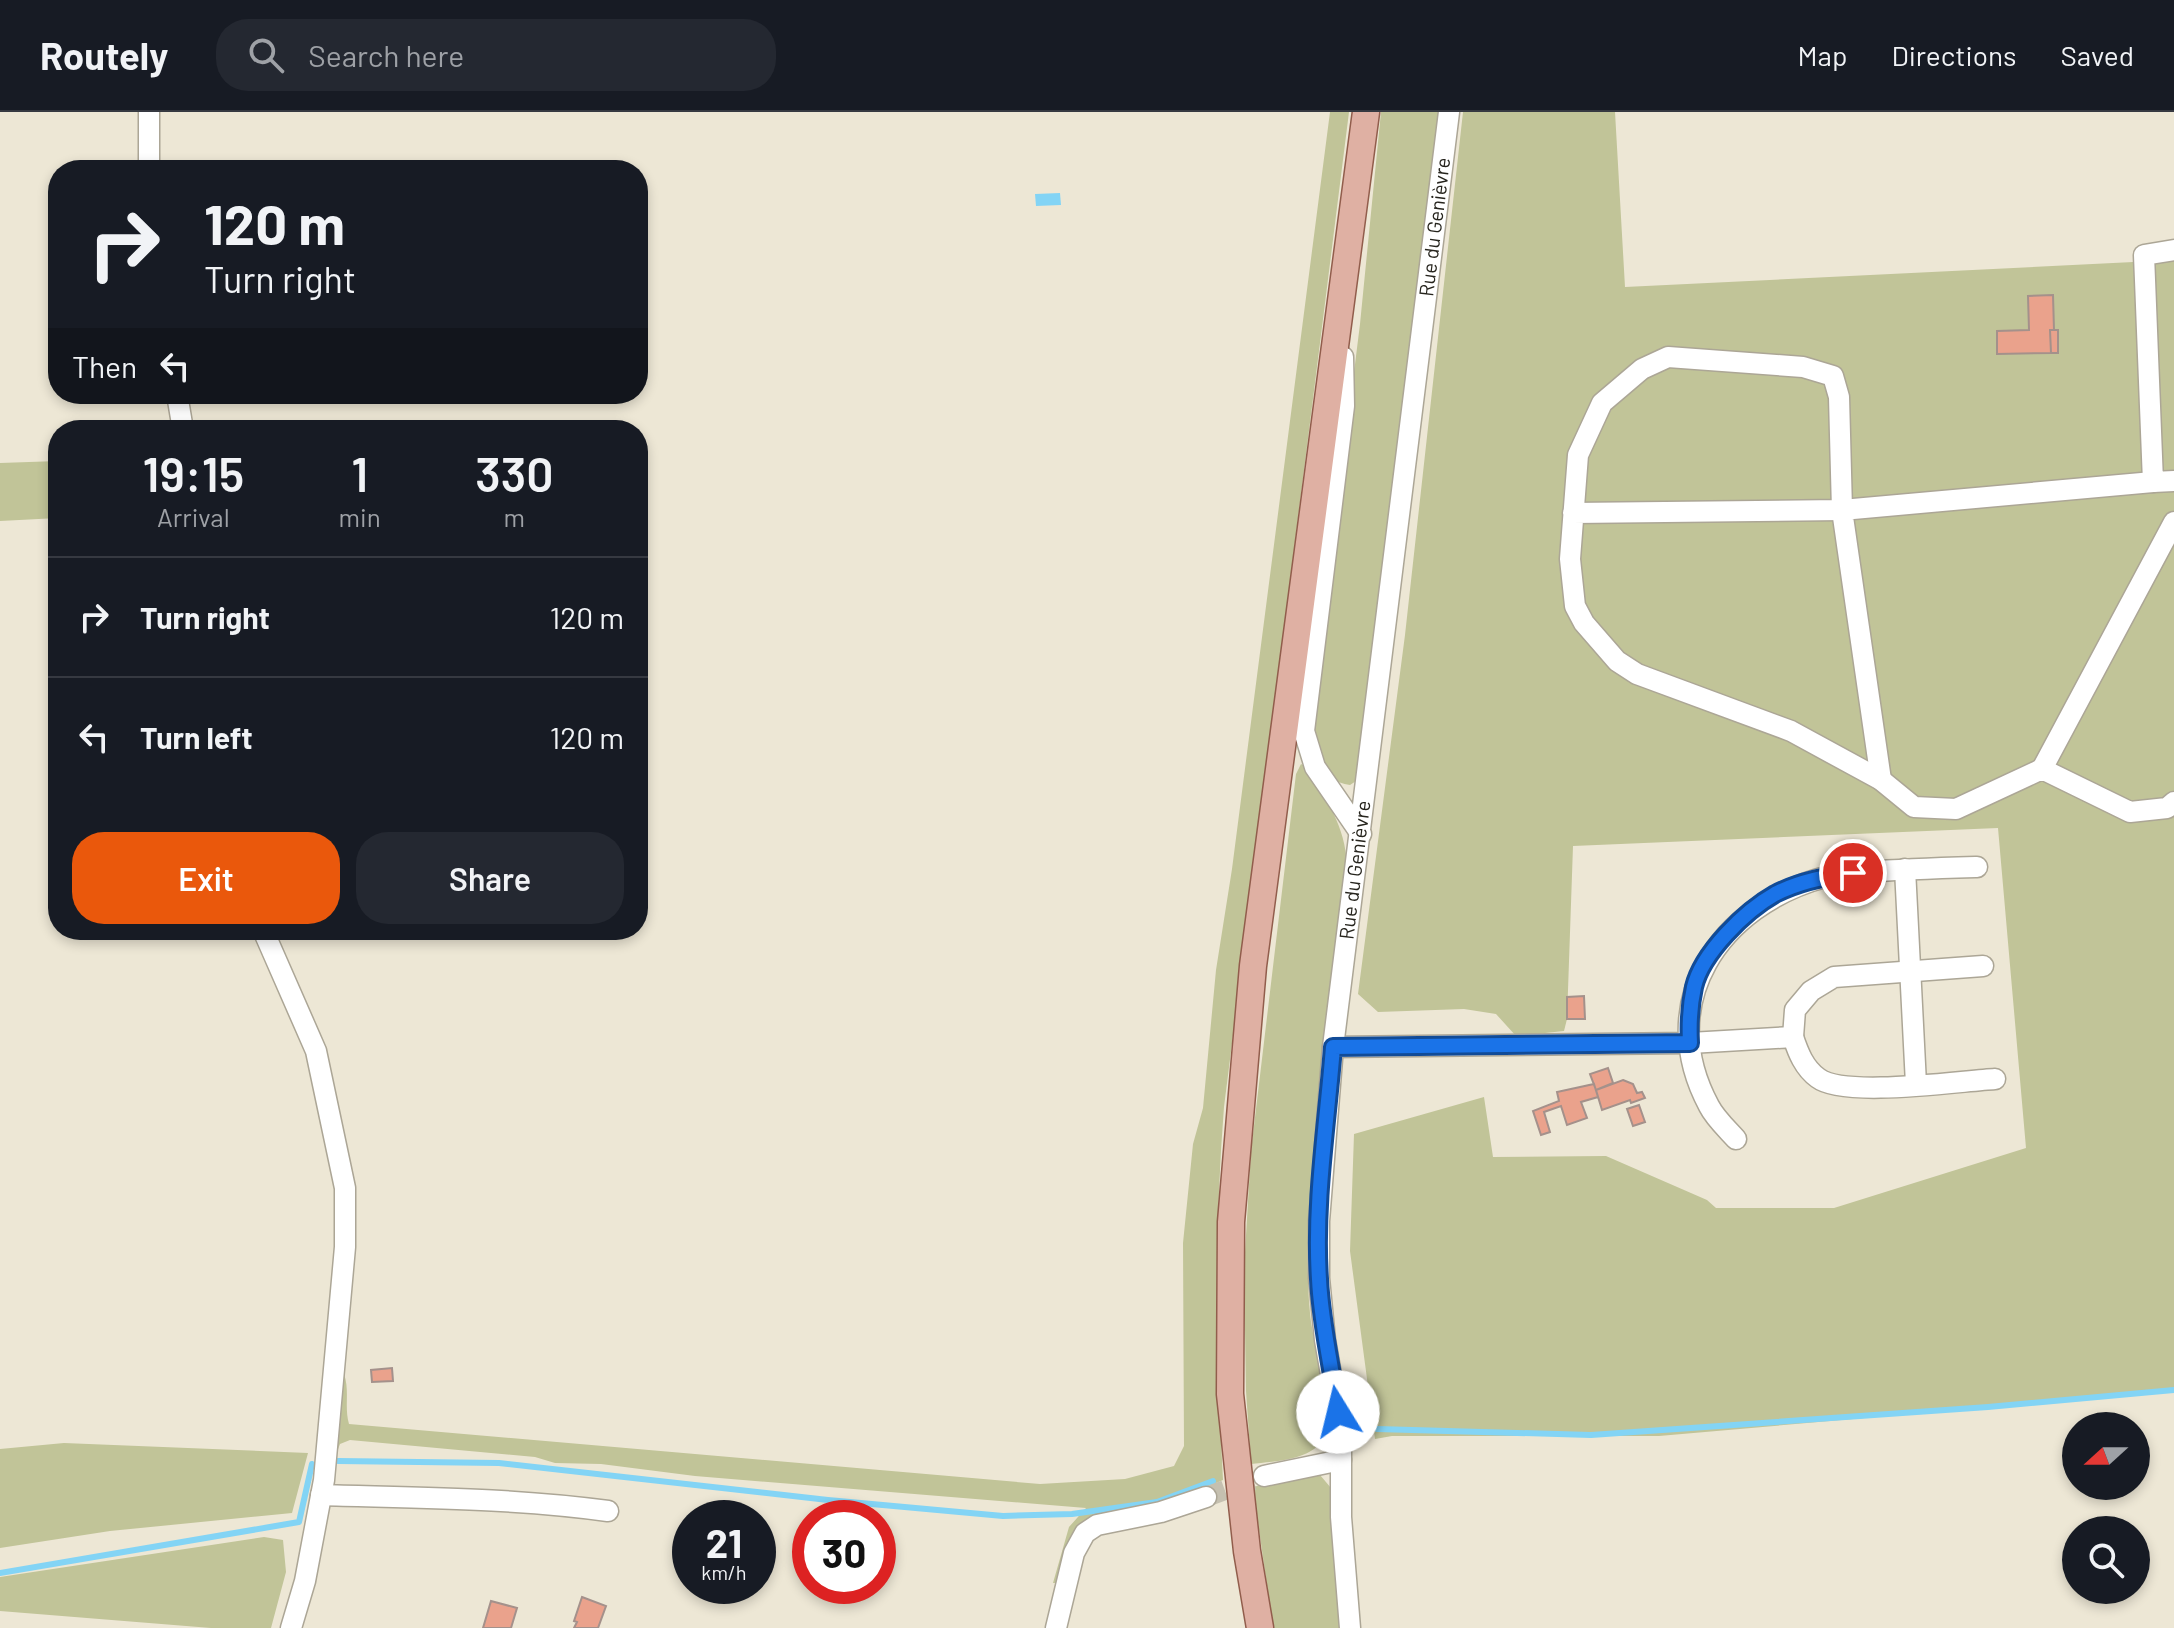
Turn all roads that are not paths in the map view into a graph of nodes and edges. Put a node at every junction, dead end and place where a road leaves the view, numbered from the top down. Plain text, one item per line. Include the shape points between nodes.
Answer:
1 (149, 112) edge
2 (1366, 112) edge
3 (1449, 112) edge
4 (149, 160) edge
5 (2174, 250) edge
6 (1343, 291) junction
7 (2174, 481) edge
8 (2153, 482) junction
9 (1842, 510) junction
10 (1573, 513) junction
11 (2174, 522) edge
12 (2042, 769) junction
13 (1881, 780) junction
14 (2174, 802) edge
15 (1361, 834) junction
16 (1977, 867) dead end
17 (1905, 869) junction
18 (267, 940) edge
19 (1983, 966) dead end
20 (1910, 971) junction
21 (1793, 1037) junction
22 (1690, 1043) junction
23 (1333, 1047) junction
24 (1995, 1079) dead end
25 (1916, 1084) junction
26 (1736, 1139) dead end
27 (1341, 1460) junction
28 (1264, 1476) tunnel mouth
29 (323, 1488) junction
30 (1206, 1497) tunnel mouth
31 (608, 1511) dead end
32 (291, 1628) edge
33 (1056, 1628) edge
34 (1260, 1628) edge
35 (1350, 1628) edge

1 - 4 street
2 - 6 main road
3 - 15 street, Rue du Genièvre
5 - 8 street via 2144,255
6 - 15 street via 1344,406 1304,731 1315,767
6 - 34 main road via 1253,966 1231,1222 1230,1394
7 - 8 street
8 - 9 street
9 - 10 street
9 - 10 street via 1839,397 1833,376 1803,367 1668,357 1642,369 1602,403 1578,455
9 - 13 street
10 - 13 street via 1575,606 1617,661 1637,674 1791,731
11 - 12 street
12 - 13 street via 1956,809 1914,807
12 - 14 street via 2130,812 2167,808
15 - 23 street, Rue du Genièvre
16 - 17 street
17 - 20 street
17 - 22 street via 1827,876 1775,894 1733,926 1695,984
18 - 29 street via 316,1051 345,1188 344,1262
19 - 20 street
20 - 21 street via 1834,977 1811,991 1795,1010
20 - 25 street
21 - 22 street
21 - 25 street via 1802,1061 1819,1080 1872,1088
22 - 23 street
22 - 26 street via 1710,1109
23 - 27 street, Rue du Genièvre via 1319,1278
24 - 25 street
27 - 28 street
27 - 35 street, Rue du Genièvre
29 - 31 street
29 - 32 street
30 - 33 street via 1097,1525 1085,1533 1074,1553

